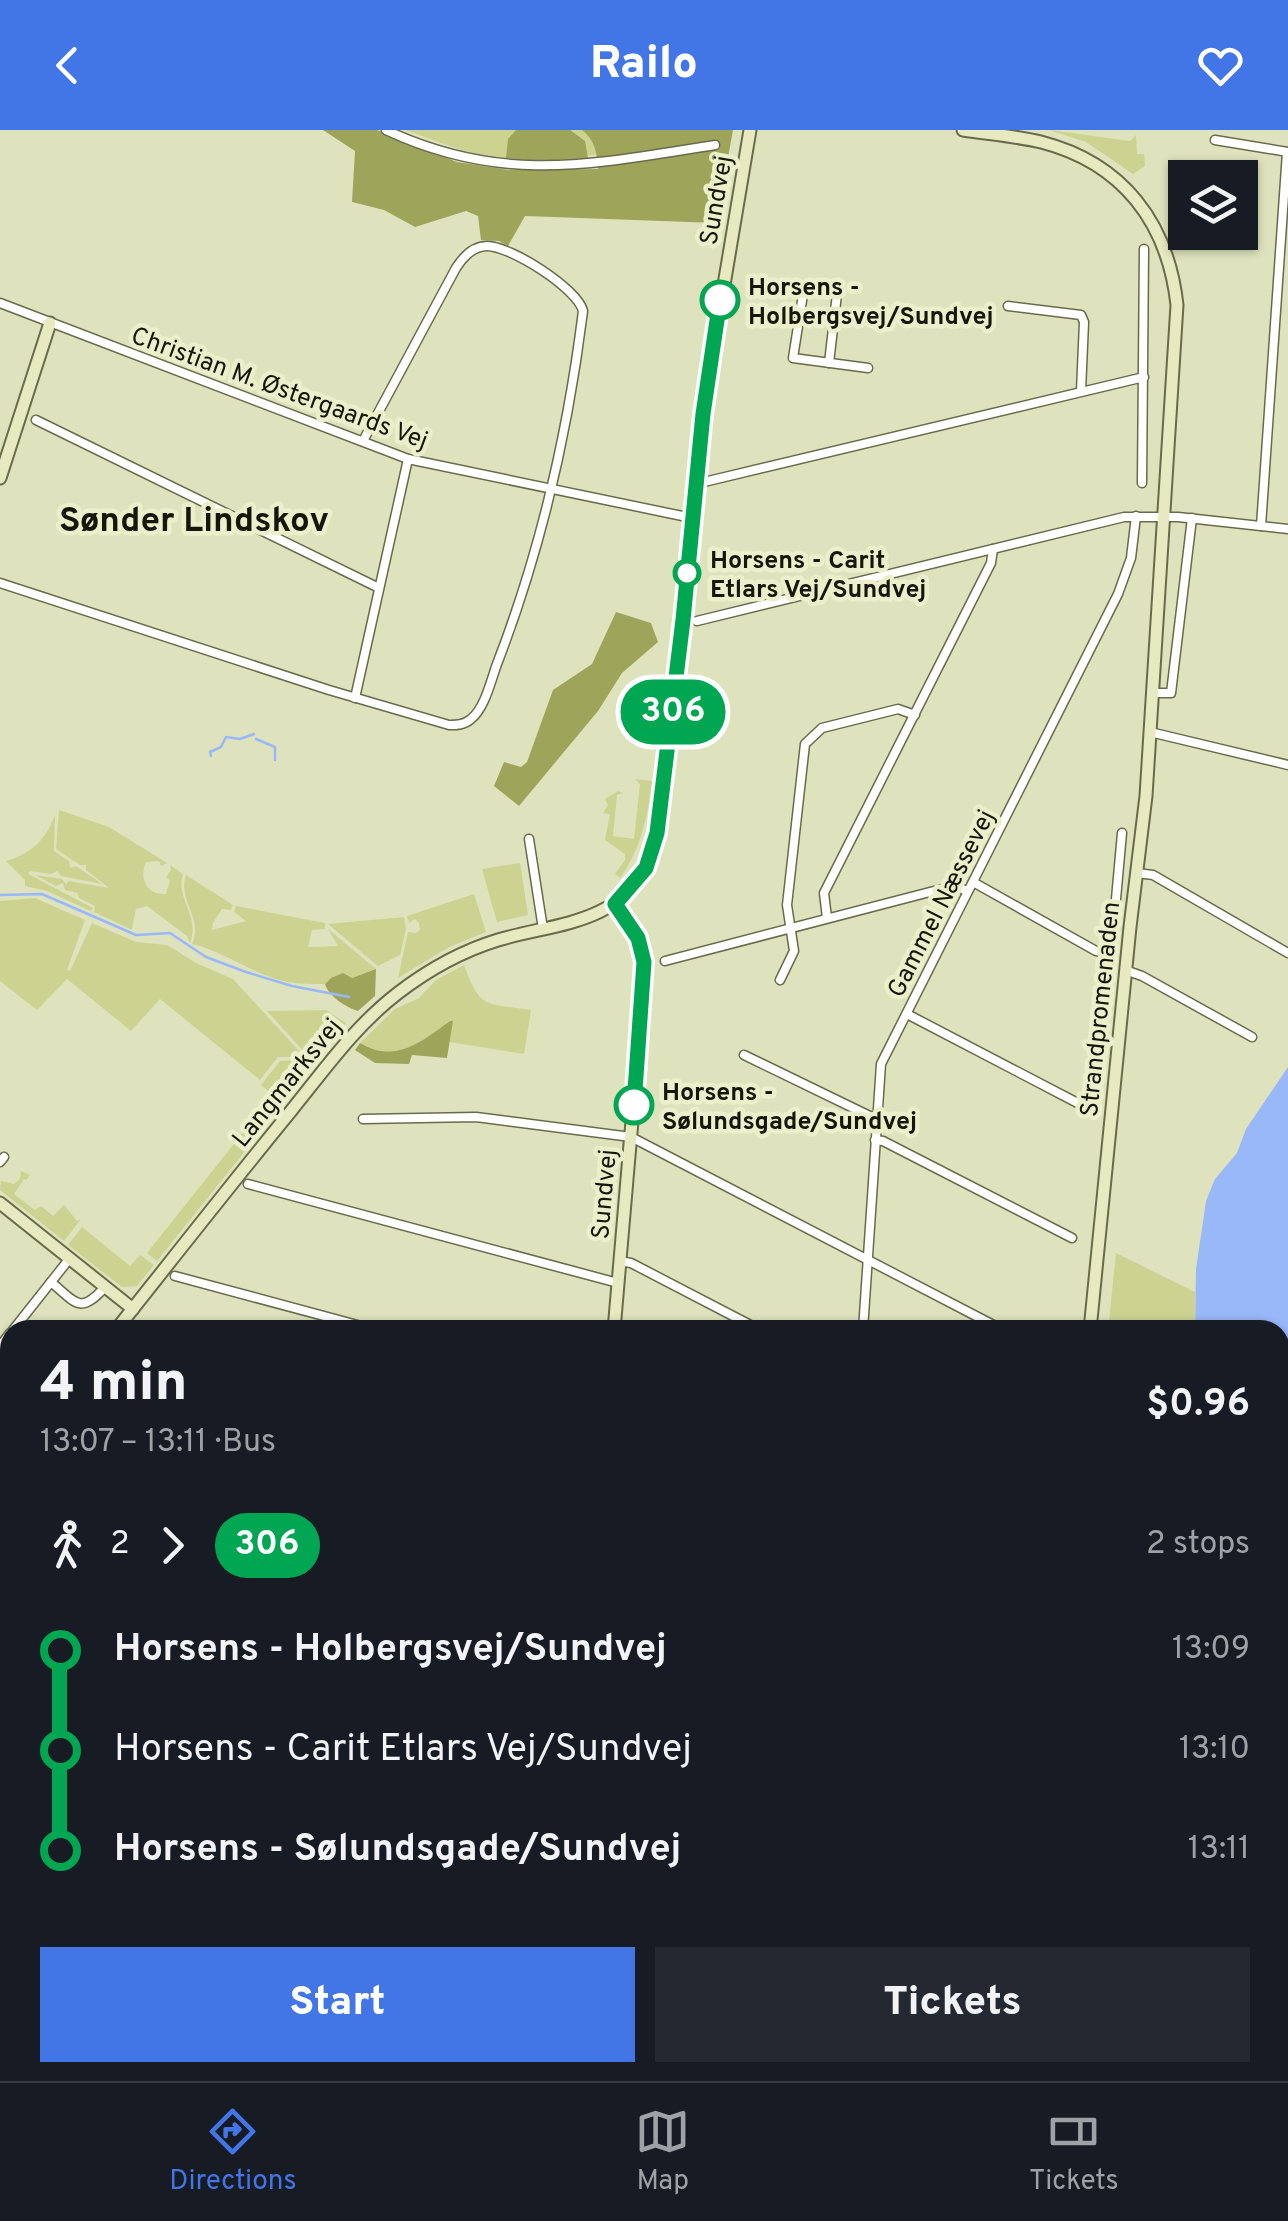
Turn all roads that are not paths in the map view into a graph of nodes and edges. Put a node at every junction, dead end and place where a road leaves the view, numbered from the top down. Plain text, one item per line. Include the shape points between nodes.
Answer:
1 (386, 130) edge
2 (750, 130) edge
3 (963, 130) edge
4 (1215, 140) dead end
5 (715, 145) dead end
6 (1288, 152) edge
7 (1144, 248) dead end
8 (0, 304) edge
9 (1008, 306) dead end
10 (1277, 307) junction
11 (1288, 308) edge
12 (50, 322) junction
13 (829, 363) junction
14 (868, 368) dead end
15 (1144, 377) junction
16 (1081, 390) junction
17 (36, 420) dead end
18 (363, 441) junction
19 (408, 458) junction
20 (3, 459) edge
21 (0, 478) edge
22 (696, 481) junction
23 (1142, 483) dead end
24 (552, 490) junction
25 (1136, 516) junction
26 (1165, 516) junction
27 (692, 518) junction
28 (1192, 518) junction
29 (1260, 526) junction
30 (1288, 530) edge
31 (993, 550) junction
32 (0, 583) edge
33 (379, 588) junction
34 (697, 621) dead end
35 (1153, 692) junction
36 (355, 698) junction
37 (914, 716) junction
38 (1150, 732) junction
39 (1288, 766) edge
40 (1122, 834) dead end
41 (528, 839) dead end
42 (1137, 872) junction
43 (970, 887) junction
44 (615, 904) junction
45 (828, 918) junction
46 (790, 928) junction
47 (542, 929) junction
48 (1288, 953) edge
49 (665, 961) dead end
50 (1125, 970) junction
51 (780, 980) dead end
52 (907, 1014) junction
53 (1252, 1037) dead end
54 (744, 1054) dead end
55 (1091, 1110) dead end
56 (876, 1118) junction
57 (363, 1119) dead end
58 (631, 1137) junction
59 (875, 1140) junction
60 (248, 1184) dead end
61 (0, 1203) edge
62 (1072, 1238) dead end
63 (70, 1258) junction
64 (868, 1260) junction
65 (619, 1261) junction
66 (175, 1276) dead end
67 (51, 1282) junction
68 (618, 1283) junction
69 (106, 1287) junction
70 (133, 1308) junction
71 (21, 1320) edge
72 (124, 1320) edge
73 (339, 1320) edge
74 (617, 1320) edge
75 (741, 1320) edge
76 (864, 1320) edge
77 (983, 1320) edge
78 (1091, 1320) edge

1 - 5 street via 458,156 538,168
2 - 22 street, Sundvej via 708,370
3 - 26 street, Strandpromenaden via 1040,142 1093,163 1124,187 1159,234 1173,272 1177,330
4 - 6 street
6 - 10 street
7 - 15 street
8 - 12 street, Christian M. Østergaards Vej
9 - 16 street via 1081,315
10 - 11 street
10 - 29 street
12 - 18 street, Christian M. Østergaards Vej
12 - 20 street
13 - 13 street via 838,294 801,287 793,358
13 - 14 street
15 - 16 street
15 - 23 street
16 - 22 street
17 - 33 street
18 - 19 street, Christian M. Østergaards Vej
18 - 24 street via 462,258 493,247 568,287 581,302
19 - 24 street, Christian M. Østergaards Vej
19 - 33 street
20 - 21 street
22 - 27 street, Sundvej
24 - 27 street, Christian M. Østergaards Vej
24 - 36 street via 525,588 476,714 449,725
25 - 26 street
25 - 31 street
25 - 43 street, Gammel Næssevej via 1124,582
26 - 28 street
26 - 35 street, Strandpromenaden
27 - 44 street, Sundvej via 654,848 637,882
28 - 29 street
28 - 35 street via 1171,693
29 - 30 street
31 - 34 street
31 - 37 street
32 - 36 street
33 - 36 street
35 - 38 street, Strandpromenaden
37 - 45 street via 824,894
37 - 46 street via 894,710 822,728 808,738
38 - 39 street
38 - 42 street, Strandpromenaden
40 - 43 street via 1112,943 1104,952
41 - 47 street
42 - 48 street
42 - 50 street, Strandpromenaden
43 - 45 street
43 - 52 street, Gammel Næssevej
44 - 47 street, Langmarksvej via 575,924
44 - 58 street, Sundvej via 638,938 645,970
45 - 46 street
46 - 49 street
46 - 51 street via 794,952
47 - 70 street, Langmarksvej via 464,952 380,1008
50 - 53 street
50 - 78 street, Strandpromenaden
52 - 55 street
52 - 56 street, Gammel Næssevej via 879,1071
54 - 56 street
56 - 59 street, Gammel Næssevej
57 - 58 street via 476,1116
58 - 64 street
58 - 65 street, Sundvej
59 - 62 street
59 - 64 street, Gammel Næssevej
60 - 68 street
61 - 63 street
63 - 67 street
63 - 69 street
64 - 76 street, Gammel Næssevej
64 - 77 street
65 - 68 street, Sundvej
65 - 75 street
66 - 73 street
67 - 69 street via 84,1305
67 - 71 street
68 - 74 street, Sundvej
69 - 70 street
70 - 72 street, Langmarksvej

